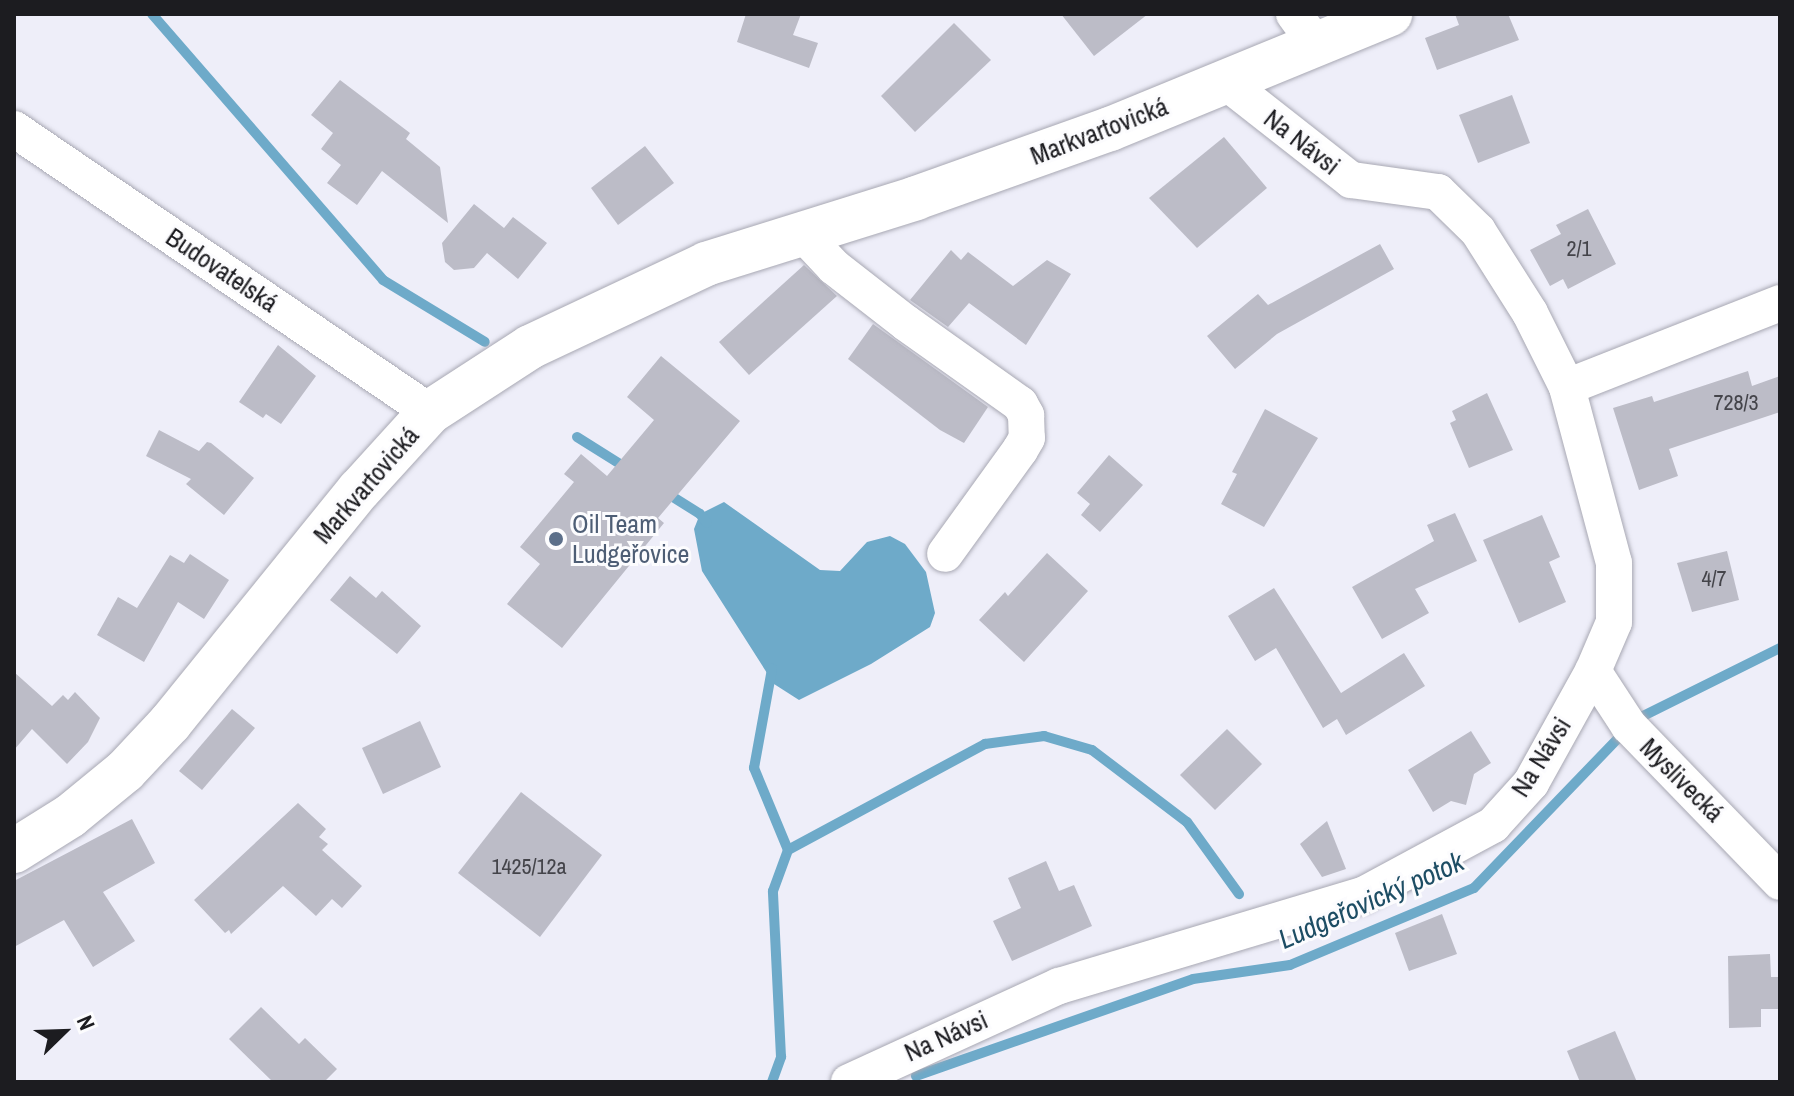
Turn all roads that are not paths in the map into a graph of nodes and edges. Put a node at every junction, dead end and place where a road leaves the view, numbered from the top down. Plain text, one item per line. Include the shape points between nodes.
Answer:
1 (1390, 14) edge
2 (1305, 30) edge
3 (1226, 82) junction
4 (14, 129) edge
5 (801, 232) junction
6 (1780, 303) edge
7 (1567, 387) junction
8 (430, 412) junction
9 (945, 554) dead end
10 (1593, 671) junction
11 (14, 851) edge
12 (1780, 882) edge
13 (849, 1082) edge

1 - 2 street, Markvartovická
2 - 3 street, Markvartovická
3 - 5 street, Markvartovická via 931,193
3 - 7 street, Na Návsi via 1351,180 1438,192 1478,231 1530,313
4 - 8 street, Budovatelská
5 - 8 street, Markvartovická via 706,264 606,309 530,347
5 - 9 street via 834,267 1020,404 1026,415 1027,438
6 - 7 street
7 - 10 street, Na Návsi via 1614,563 1614,622
8 - 11 street, Markvartovická via 143,752 70,816
10 - 12 street, Myslivecká via 1629,726
10 - 13 street, Na Návsi via 1531,783 1493,825 1439,858 1363,895 1059,986

